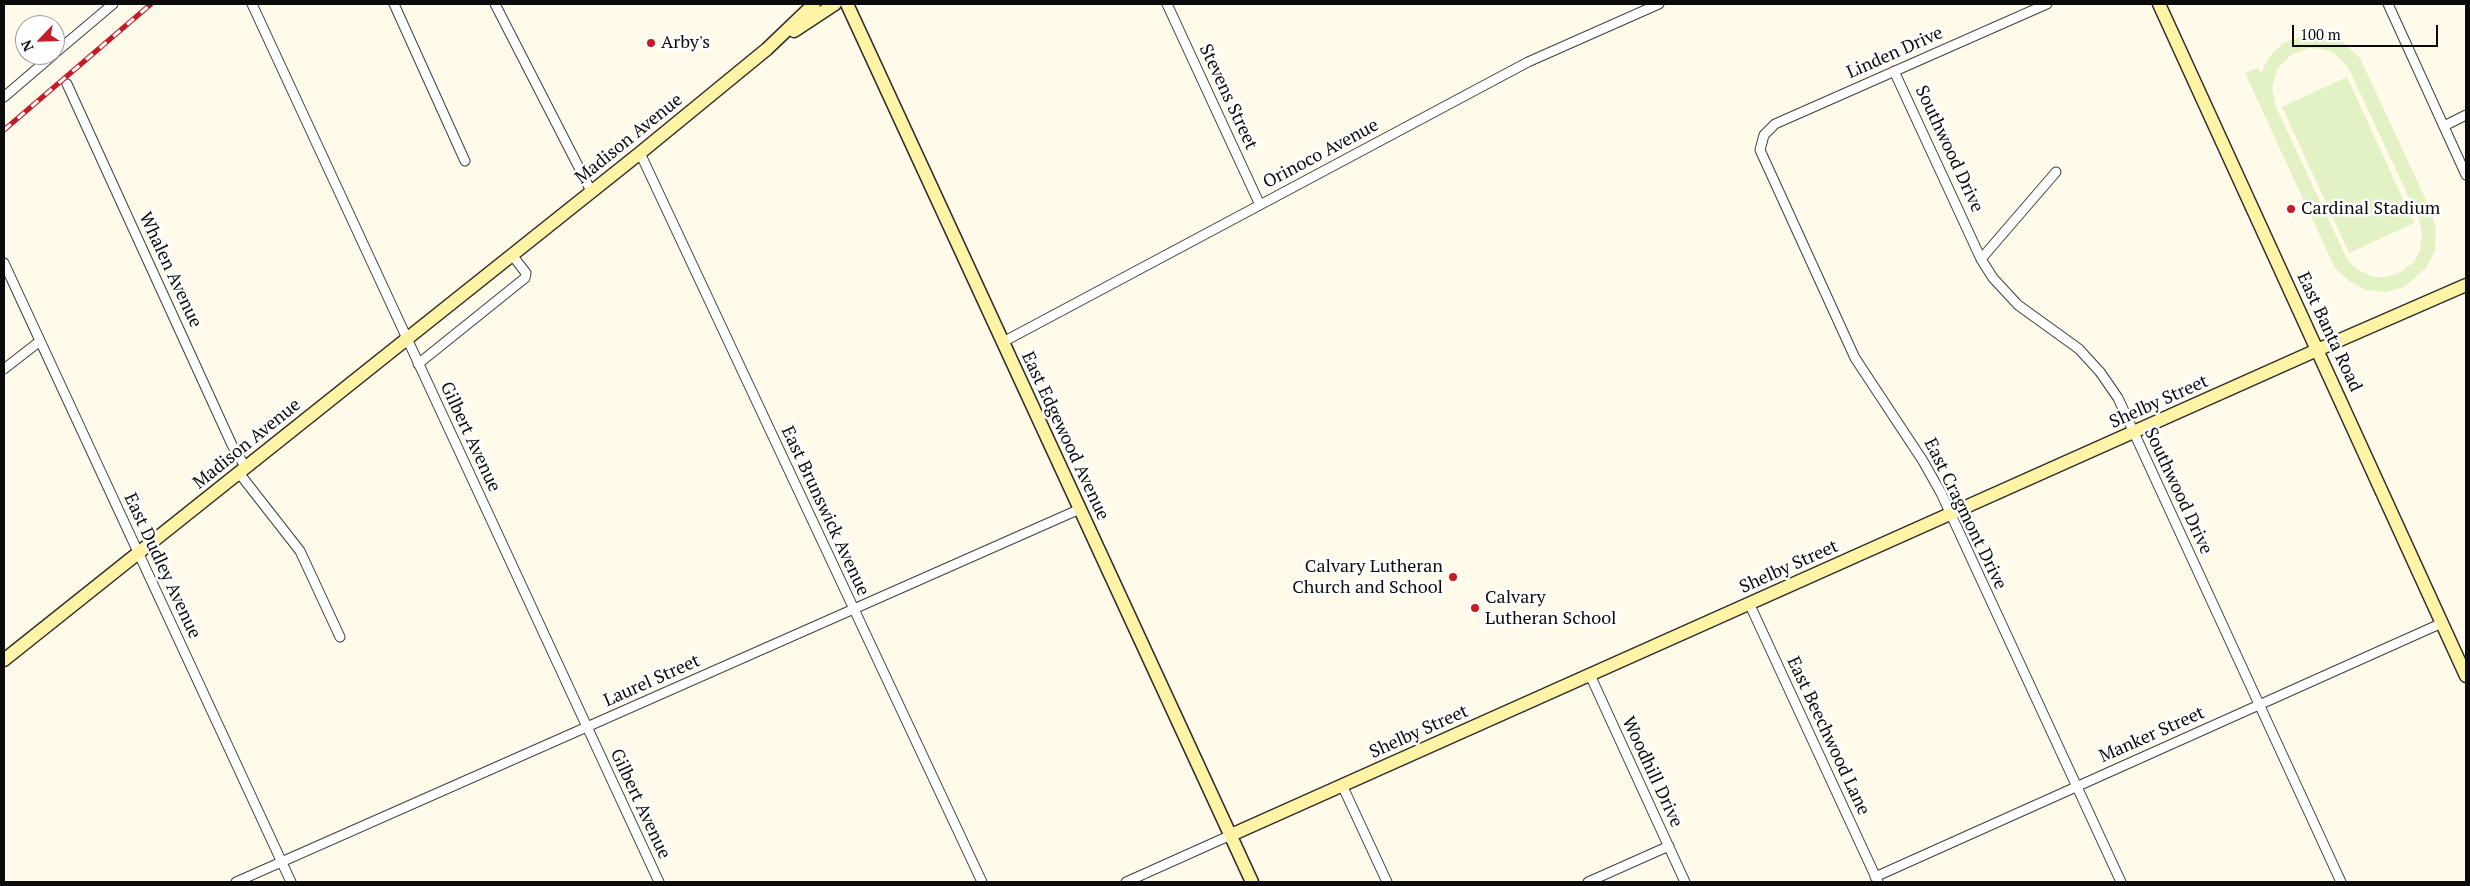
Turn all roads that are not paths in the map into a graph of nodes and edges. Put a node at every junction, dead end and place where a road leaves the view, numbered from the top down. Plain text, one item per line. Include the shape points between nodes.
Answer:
1 (113, 4) edge
2 (252, 4) edge
3 (394, 4) edge
4 (495, 4) edge
5 (814, 4) edge
6 (835, 4) edge
7 (847, 4) edge
8 (1167, 4) edge
9 (1659, 4) edge
10 (2047, 4) edge
11 (2159, 4) edge
12 (2388, 4) edge
13 (65, 45) edge
14 (767, 49) junction
15 (41, 65) edge
16 (1894, 71) junction
17 (67, 84) dead end
18 (4, 97) edge
19 (2466, 115) edge
20 (2444, 126) junction
21 (1762, 140) joint
22 (640, 153) junction
23 (465, 161) dead end
24 (2056, 172) dead end
25 (2466, 175) edge
26 (591, 192) junction
27 (1260, 205) junction
28 (512, 255) junction
29 (1981, 259) junction
30 (4, 263) edge
31 (2466, 285) edge
32 (407, 339) junction
33 (40, 341) junction
34 (1003, 342) junction
35 (2317, 350) junction
36 (418, 364) junction
37 (4, 369) edge
38 (2133, 433) junction
39 (242, 470) junction
40 (1080, 510) junction
41 (1950, 515) junction
42 (138, 553) junction
43 (1749, 603) junction
44 (853, 610) junction
45 (2442, 623) junction
46 (340, 637) dead end
47 (4, 660) edge
48 (1590, 675) junction
49 (2466, 676) edge
50 (2259, 705) junction
51 (586, 727) junction
52 (1342, 785) junction
53 (2077, 786) junction
54 (1231, 835) junction
55 (1669, 846) junction
56 (282, 862) junction
57 (1876, 879) edge
58 (236, 882) edge
59 (291, 882) edge
60 (659, 882) edge
61 (982, 882) edge
62 (1126, 882) edge
63 (1252, 882) edge
64 (1387, 882) edge
65 (1588, 882) edge
66 (1685, 882) edge
67 (2121, 882) edge
68 (2341, 882) edge

1 - 13 street
2 - 32 street, Gilbert Avenue
3 - 23 street
4 - 26 street
5 - 14 street, Madison Avenue
6 - 14 street, Madison Avenue
7 - 34 street, East Edgewood Avenue
8 - 27 street, Stevens Street
9 - 27 street, Orinoco Avenue via 1528,62
10 - 16 street, Linden Drive
11 - 35 street, East Banta Road
12 - 20 street
14 - 22 street, Madison Avenue
15 - 18 street
16 - 21 street, Linden Drive via 1775,124
16 - 29 street, Southwood Drive
17 - 39 street, Whalen Avenue
19 - 20 street
20 - 25 street
21 - 41 street, East Cragmont Drive via 1762,155 1844,337 1872,386 1923,461
22 - 26 street, Madison Avenue
22 - 44 street, East Brunswick Avenue
24 - 29 street
26 - 28 street, Madison Avenue
27 - 34 street, Orinoco Avenue
28 - 32 street, Madison Avenue
28 - 36 street via 526,273 525,278
29 - 38 street, Southwood Drive via 2011,299 2072,343 2088,359 2118,398
30 - 33 street, East Dudley Avenue
31 - 35 street, Shelby Street
32 - 36 street, Gilbert Avenue
32 - 39 street, Madison Avenue
33 - 37 street
33 - 42 street, East Dudley Avenue
34 - 40 street, East Edgewood Avenue
35 - 38 street, Shelby Street
35 - 45 street, East Banta Road
36 - 51 street, Gilbert Avenue
38 - 41 street, Shelby Street
38 - 50 street, Southwood Drive
39 - 42 street, Madison Avenue
39 - 46 street, Whalen Avenue via 300,551
40 - 44 street, Laurel Street
40 - 54 street, East Edgewood Avenue
41 - 43 street, Shelby Street
41 - 53 street, East Cragmont Drive
42 - 47 street, Madison Avenue
42 - 56 street, East Dudley Avenue
43 - 48 street, Shelby Street
43 - 57 street, East Beechwood Lane
44 - 51 street, Laurel Street
44 - 61 street, East Brunswick Avenue
45 - 49 street, East Banta Road
45 - 50 street, Manker Street
48 - 52 street, Shelby Street
48 - 55 street, Woodhill Drive
50 - 53 street, Manker Street
50 - 68 street, Southwood Drive
51 - 56 street, Laurel Street
51 - 60 street, Gilbert Avenue
52 - 54 street, Shelby Street
52 - 64 street
53 - 57 street, Manker Street
53 - 67 street, East Cragmont Drive
54 - 62 street, Shelby Street
54 - 63 street, East Edgewood Avenue
55 - 65 street
55 - 66 street, Woodhill Drive
56 - 58 street, Laurel Street
56 - 59 street, East Dudley Avenue

